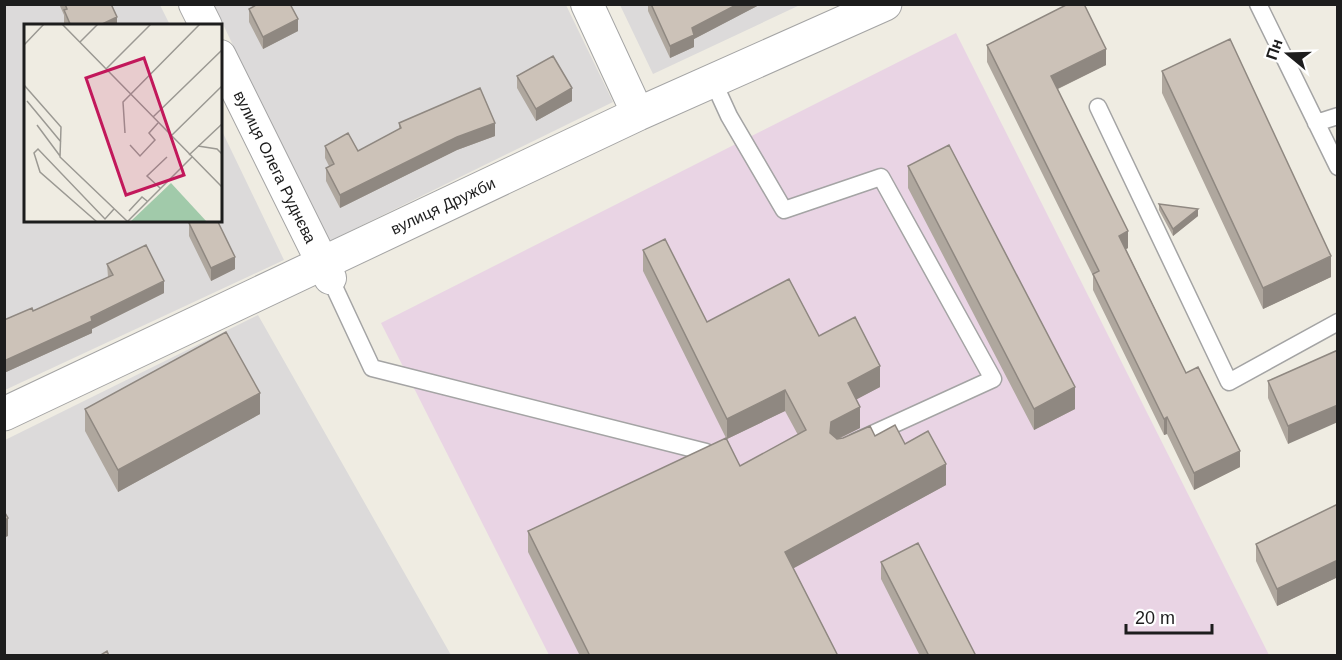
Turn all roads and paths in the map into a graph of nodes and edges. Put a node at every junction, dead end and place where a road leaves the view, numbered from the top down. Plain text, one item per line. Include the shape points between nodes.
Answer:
1 (195, 4) edge
2 (587, 4) edge
3 (885, 4) edge
4 (1258, 4) edge
5 (205, 24) edge
6 (222, 60) edge
7 (713, 81) junction
8 (1098, 107) dead end
9 (638, 114) junction
10 (1338, 116) edge
11 (1316, 123) junction
12 (1338, 167) edge
13 (326, 271) junction
14 (1338, 322) edge
15 (4, 414) edge
16 (840, 449) edge
17 (706, 452) edge

1 - 5 street
2 - 9 street
3 - 7 street, вулиця Дружби
4 - 11 lane
6 - 13 street, вулиця Олега Руднєва
7 - 9 street, вулиця Дружби
7 - 16 lane via 784,210 881,177 993,379
8 - 14 lane via 1228,382
9 - 13 street, вулиця Дружби
10 - 11 lane
11 - 12 lane
13 - 15 street, вулиця Дружби
13 - 17 lane via 372,368

